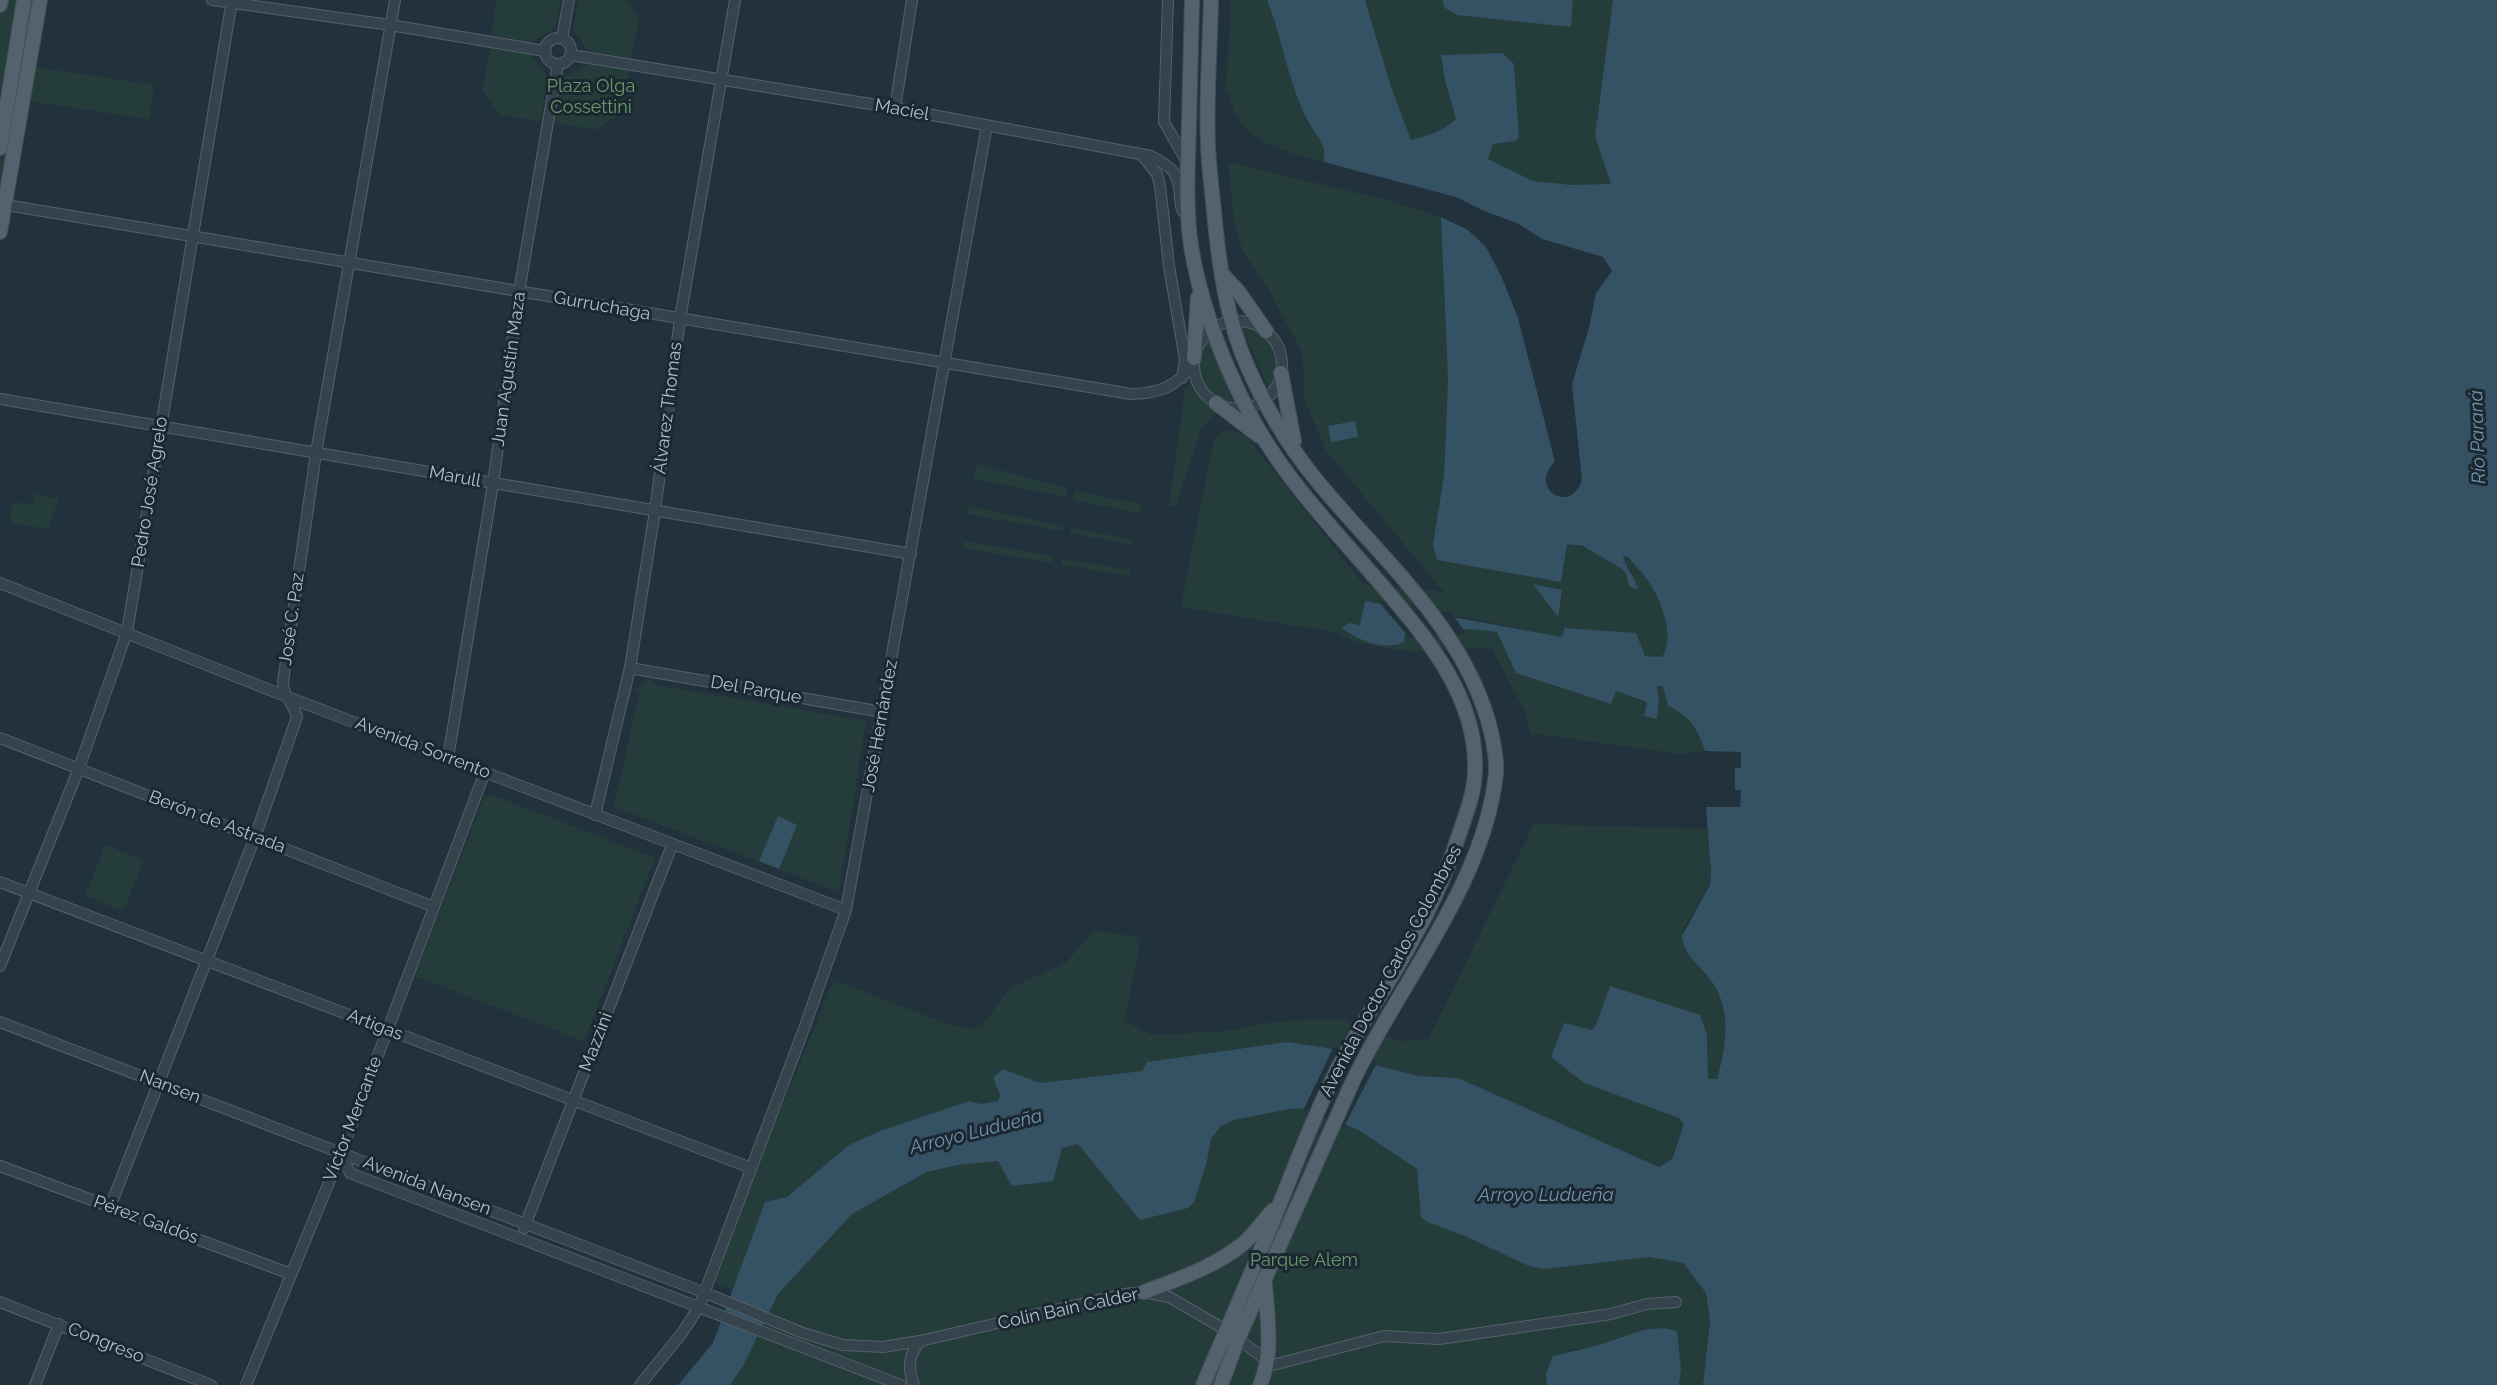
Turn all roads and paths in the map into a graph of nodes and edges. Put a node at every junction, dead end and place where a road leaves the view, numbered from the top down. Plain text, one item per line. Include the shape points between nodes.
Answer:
1 (24, 0) edge
2 (40, 0) edge
3 (212, 0) edge
4 (395, 0) edge
5 (569, 0) edge
6 (735, 0) edge
7 (912, 0) edge
8 (1168, 0) edge
9 (1192, 0) edge
10 (1211, 0) edge
11 (232, 2) edge
12 (390, 25) junction
13 (562, 38) junction
14 (545, 51) junction
15 (571, 55) junction
16 (558, 64) junction
17 (721, 80) junction
18 (895, 108) junction
19 (987, 125) junction
20 (0, 148) edge
21 (1140, 153) junction
22 (1187, 162) junction
23 (2, 205) edge
24 (1190, 221) junction
25 (0, 233) edge
26 (193, 237) junction
27 (349, 263) junction
28 (1223, 275) junction
29 (1199, 286) junction
30 (519, 292) junction
31 (680, 319) junction
32 (1231, 322) junction
33 (1212, 329) junction
34 (1266, 331) junction
35 (945, 363) junction
36 (1192, 365) junction
37 (1281, 373) junction
38 (0, 399) edge
39 (1264, 401) junction
40 (1216, 403) junction
41 (1246, 408) junction
42 (161, 428) junction
43 (1263, 439) junction
44 (1295, 450) junction
45 (316, 453) junction
46 (493, 484) junction
47 (655, 511) junction
48 (911, 554) junction
49 (0, 583) edge
50 (127, 632) junction
51 (629, 668) junction
52 (285, 696) junction
53 (882, 712) junction
54 (0, 737) edge
55 (448, 758) junction
56 (79, 768) junction
57 (485, 772) junction
58 (595, 815) junction
59 (255, 837) junction
60 (672, 845) junction
61 (0, 881) edge
62 (29, 892) junction
63 (434, 907) junction
64 (846, 910) junction
65 (207, 960) junction
66 (0, 966) edge
67 (0, 1022) edge
68 (387, 1029) junction
69 (159, 1083) junction
70 (573, 1100) junction
71 (341, 1153) junction
72 (0, 1166) edge
73 (751, 1168) junction
74 (1281, 1201) junction
75 (110, 1207) junction
76 (525, 1224) junction
77 (520, 1238) junction
78 (291, 1274) junction
79 (1265, 1280) junction
80 (1144, 1292) junction
81 (705, 1293) junction
82 (0, 1302) edge
83 (1676, 1302) dead end
84 (699, 1307) junction
85 (60, 1324) junction
86 (1226, 1330) junction
87 (934, 1337) joint
88 (1238, 1339) junction
89 (919, 1341) junction
90 (1268, 1363) junction
91 (35, 1385) edge
92 (211, 1385) edge
93 (246, 1385) edge
94 (640, 1385) edge
95 (901, 1385) edge
96 (914, 1385) edge
97 (1203, 1385) edge
98 (1221, 1385) edge
99 (1260, 1385) edge

1 - 20 main road
2 - 23 main road
3 - 11 street
4 - 12 street, José C. Paz
5 - 13 street
6 - 17 street, Álvarez Thomas
7 - 18 street
8 - 22 street via 1164,122
9 - 22 main road, Avenida Doctor Carlos Colombres
10 - 28 main road, Avenida Doctor Carlos Colombres via 1208,145
11 - 12 street
11 - 26 street, Pedro José Agrelo
12 - 14 street
12 - 27 street, José C. Paz
13 - 14 street via 553,39
13 - 15 street via 571,47
14 - 16 street via 549,60
15 - 16 street
15 - 17 street, Maciel
16 - 30 street, Juan Agustín Maza
17 - 18 street, Maciel
17 - 31 street, Álvarez Thomas
18 - 19 street, Maciel
19 - 21 street, Maciel
19 - 35 street, José Hernández
21 - 24 street, Maciel via 1176,173 1181,209
21 - 36 street via 1157,174 1160,186 1169,266
22 - 24 main road, Avenida Doctor Carlos Colombres
23 - 25 main road
23 - 26 street, Gurruchaga
24 - 29 main road, Avenida Doctor Carlos Colombres
26 - 27 street, Gurruchaga
26 - 42 street, Pedro José Agrelo
27 - 30 street, Gurruchaga
27 - 45 street, José C. Paz
28 - 32 main road, Avenida Doctor Carlos Colombres
28 - 34 main road
29 - 33 main road, Avenida Doctor Carlos Colombres
29 - 36 main road
30 - 31 street, Gurruchaga
30 - 46 street, Juan Agustín Maza
31 - 35 street, Gurruchaga
31 - 47 street, Álvarez Thomas
32 - 33 street
32 - 34 street
32 - 39 main road, Avenida Doctor Carlos Colombres
33 - 36 street, Gurruchaga via 1200,342
33 - 41 main road, Avenida Doctor Carlos Colombres
34 - 37 street via 1278,346
35 - 36 street, Gurruchaga via 1131,394 1151,393 1182,380
35 - 48 street, José Hernández
36 - 40 street via 1206,396
37 - 39 street
37 - 44 main road
38 - 42 street, Marull
39 - 41 street
39 - 44 main road, Avenida Doctor Carlos Colombres
40 - 41 street
40 - 43 main road
41 - 43 main road, Avenida Doctor Carlos Colombres
42 - 45 street, Marull
42 - 50 street, Pedro José Agrelo
43 - 74 main road, Avenida Doctor Carlos Colombres via 1444,665 1468,719 1475,770 1456,846 1412,942 1334,1076
44 - 79 main road, Avenida Doctor Carlos Colombres via 1451,641 1488,720 1496,771 1476,851 1428,949 1363,1058
45 - 46 street, Marull
45 - 52 street, José C. Paz via 283,682
46 - 47 street, Marull
46 - 55 street, Juan Agustín Maza
47 - 48 street, Marull
47 - 51 street, Álvarez Thomas
48 - 53 street, José Hernández
49 - 50 street, Avenida Sorrento
50 - 52 street, Avenida Sorrento
50 - 56 street, Pedro José Agrelo
51 - 53 street, Del Parque
51 - 58 street, Álvarez Thomas
52 - 55 street, Avenida Sorrento
52 - 59 street, José C. Paz via 295,706 297,717
53 - 64 street, José Hernández
54 - 56 street, Berón de Astrada
55 - 57 street, Avenida Sorrento
56 - 59 street, Berón de Astrada
56 - 62 street, Pedro José Agrelo
57 - 58 street, Avenida Sorrento
57 - 63 street, Víctor Mercante
58 - 60 street, Avenida Sorrento
59 - 63 street, Berón de Astrada
59 - 65 street, José C. Paz
60 - 64 street, Avenida Sorrento
60 - 70 street, Mazzini
61 - 62 street, Artigas
62 - 65 street, Artigas
62 - 66 street, Pedro José Agrelo
63 - 68 street, Víctor Mercante
64 - 73 street, José Hernández
65 - 68 street, Artigas
65 - 69 street, José C. Paz
67 - 69 street, Nansen
68 - 70 street, Artigas
68 - 71 street, Víctor Mercante
69 - 71 street, Nansen
69 - 75 street, José C. Paz
70 - 73 street, Artigas
70 - 76 street, Mazzini
71 - 76 street, Avenida Nansen
71 - 77 street, Avenida Nansen via 350,1173
71 - 78 street, Víctor Mercante
72 - 75 street, Pérez Galdós
73 - 81 street, José Hernández
74 - 80 main road via 1245,1242 1224,1257
74 - 86 main road, Avenida Doctor Carlos Colombres
75 - 78 street, Pérez Galdós
76 - 77 street, Mazzini
76 - 81 street, Avenida Nansen
77 - 84 street, Avenida Nansen
78 - 93 street, Víctor Mercante
79 - 88 main road, Avenida Doctor Carlos Colombres
79 - 90 main road
80 - 86 street, Colin Bain Calder via 1169,1297
80 - 87 street, Colin Bain Calder
81 - 84 street, José Hernández
81 - 89 street, Avenida Nansen via 803,1334 843,1345 883,1347
82 - 85 street, Congreso
83 - 90 street via 1439,1339 1384,1336
84 - 94 street, José Hernández
84 - 95 street, Avenida Nansen
85 - 91 street
85 - 92 street, Congreso
86 - 88 street, Colin Bain Calder
86 - 97 main road, Avenida Doctor Carlos Colombres
87 - 89 street, Avenida Nansen
88 - 90 street, Colin Bain Calder
88 - 98 main road, Avenida Doctor Carlos Colombres
89 - 96 street via 909,1364
90 - 99 main road

